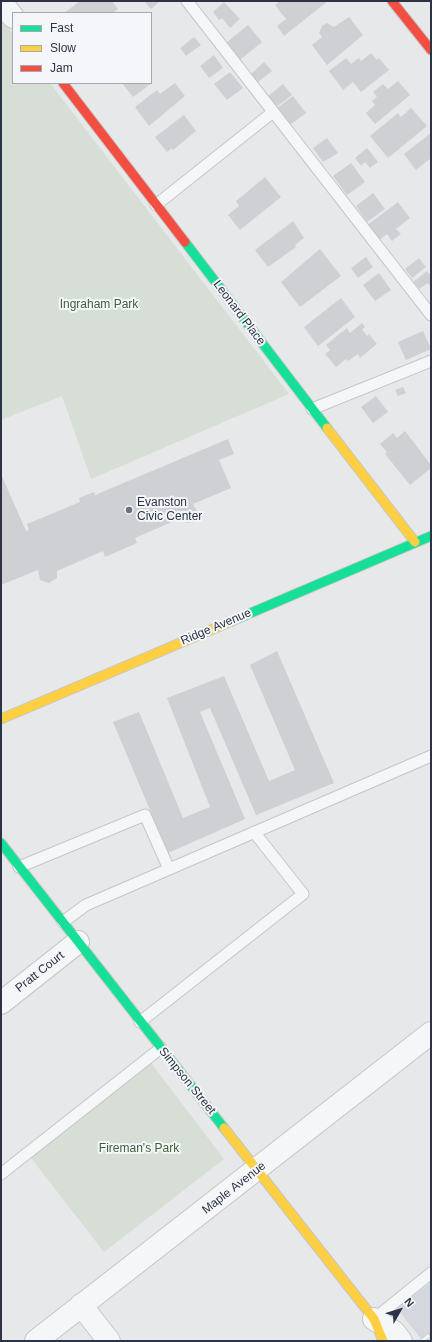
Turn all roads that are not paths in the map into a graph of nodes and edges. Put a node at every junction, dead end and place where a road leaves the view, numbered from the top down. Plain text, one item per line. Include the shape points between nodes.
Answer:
1 (187, 1) edge
2 (392, 1) edge
3 (1, 2) edge
4 (12, 17) edge
5 (431, 50) edge
6 (64, 84) edge
7 (273, 112) junction
8 (156, 205) junction
9 (431, 315) edge
10 (431, 361) edge
11 (312, 409) junction
12 (431, 536) edge
13 (415, 542) junction
14 (1, 719) edge
15 (431, 756) edge
16 (254, 832) junction
17 (1, 843) edge
18 (6, 858) edge
19 (19, 867) junction
20 (169, 869) junction
21 (63, 922) junction
22 (78, 942) junction
23 (1, 1003) edge
24 (140, 1022) junction
25 (431, 1033) edge
26 (161, 1048) junction
27 (258, 1169) junction
28 (1, 1174) edge
29 (431, 1273) edge
30 (82, 1305) junction
31 (374, 1319) junction
32 (36, 1341) edge
33 (109, 1341) edge
34 (383, 1341) edge
35 (401, 1341) edge

1 - 7 lane
2 - 5 street
3 - 4 street
6 - 8 street, Leonard Place
7 - 8 lane
7 - 9 lane
8 - 11 street, Leonard Place
10 - 11 lane
11 - 13 street, Leonard Place
12 - 13 street, Ridge Avenue
13 - 14 street, Ridge Avenue
15 - 16 lane
16 - 20 lane
16 - 24 lane via 303,894
17 - 18 street, Simpson Street
18 - 19 street, Simpson Street
19 - 20 lane via 145,815
19 - 21 street, Simpson Street
20 - 21 lane via 86,905
21 - 22 street, Simpson Street
22 - 23 street, Pratt Court
22 - 24 street, Simpson Street
24 - 26 street, Simpson Street
25 - 27 street, Maple Avenue
26 - 27 street, Simpson Street
26 - 28 lane
27 - 30 street, Maple Avenue
27 - 31 street, Simpson Street
29 - 31 lane
30 - 32 street, Maple Avenue
30 - 33 street
31 - 34 street, Simpson Street
31 - 35 street, Simpson Street via 394,1332

